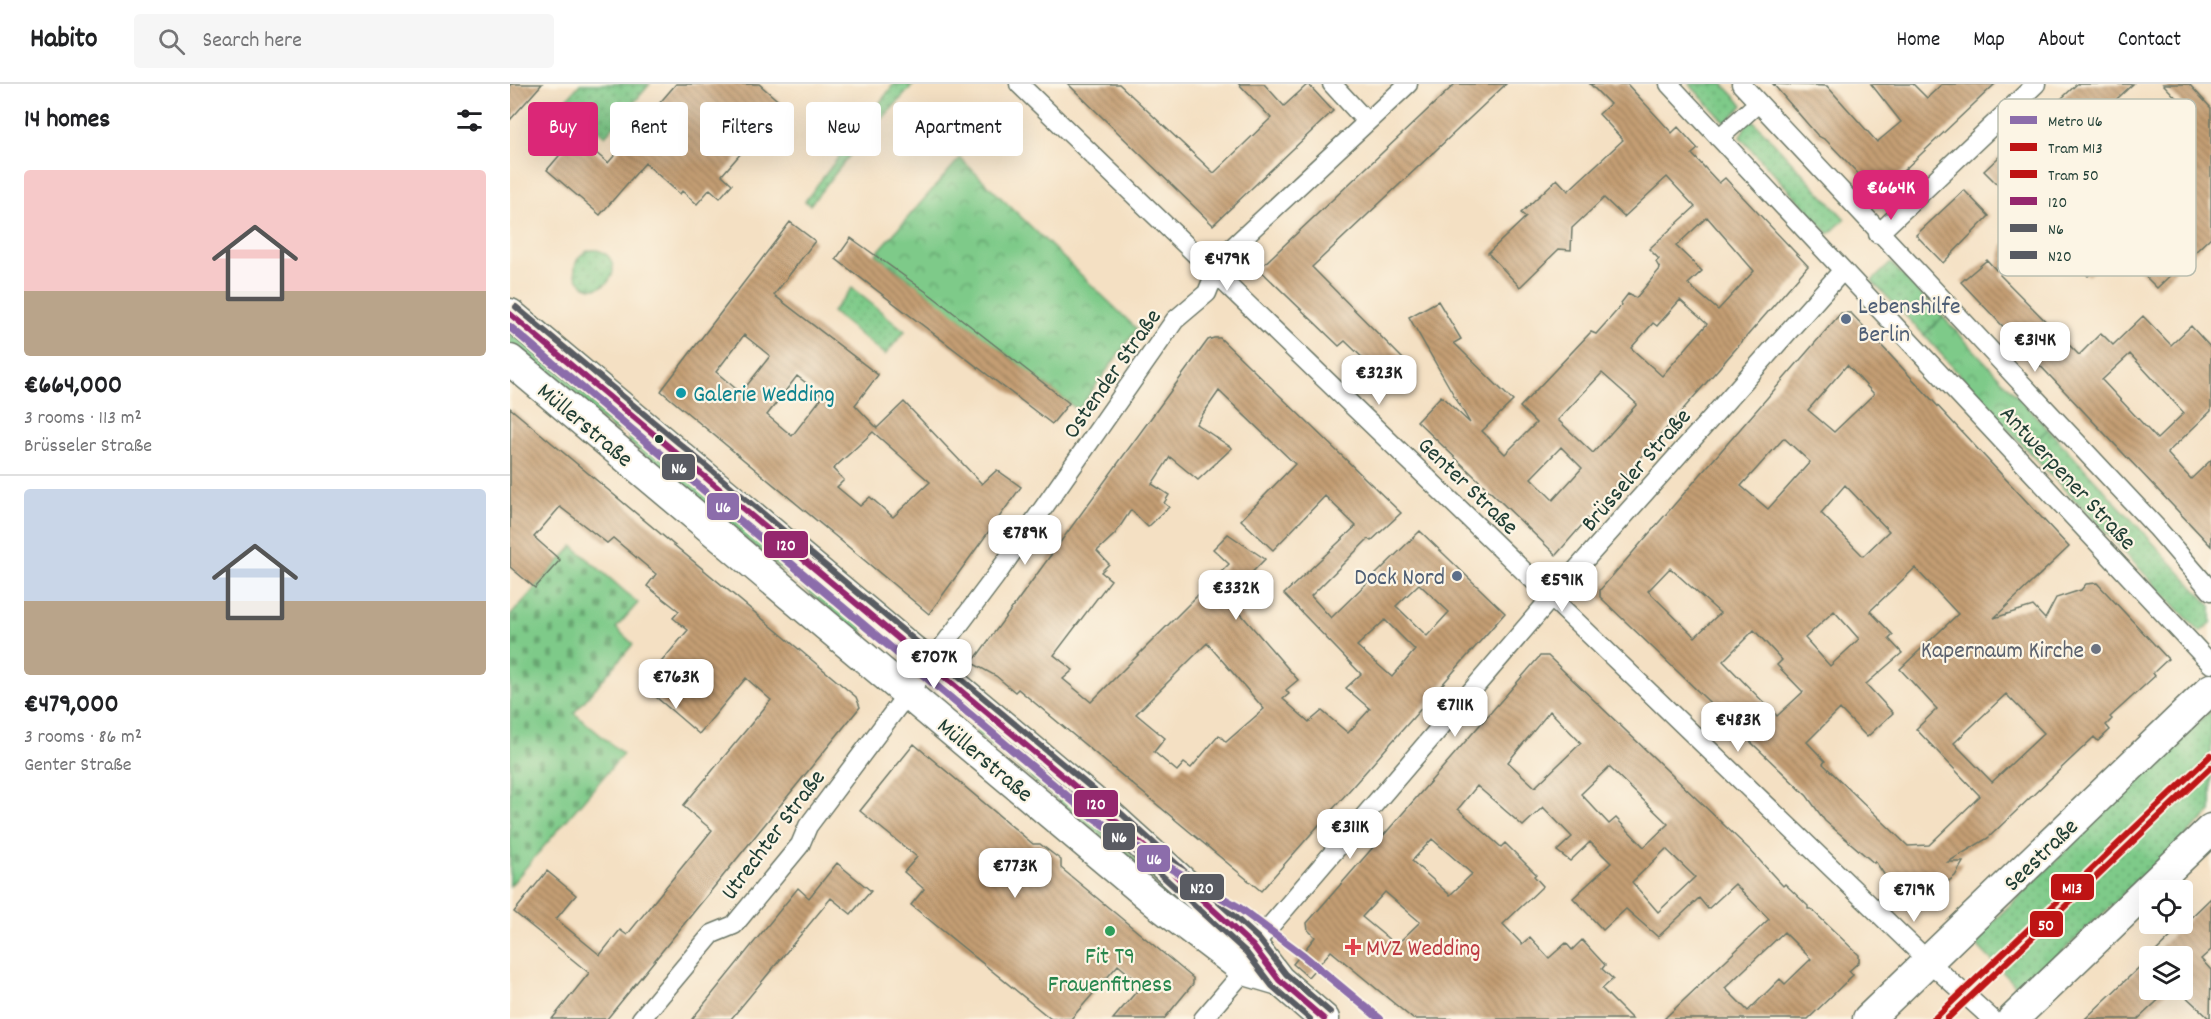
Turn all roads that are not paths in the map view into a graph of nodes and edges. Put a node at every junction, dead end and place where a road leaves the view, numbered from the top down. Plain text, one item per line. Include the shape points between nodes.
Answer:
1 (1018, 84) edge
2 (1332, 84) edge
3 (1408, 84) edge
4 (1669, 84) edge
5 (1741, 84) edge
6 (2036, 84) edge
7 (2020, 99) edge
8 (1758, 103) junction
9 (1998, 120) edge
10 (1367, 122) junction
11 (1719, 138) junction
12 (1878, 234) junction
13 (1843, 270) junction
14 (1216, 272) junction
15 (510, 314) edge
16 (510, 360) edge
17 (2211, 591) edge
18 (1551, 598) junction
19 (880, 623) junction
20 (858, 651) junction
21 (2211, 664) edge
22 (930, 665) junction
23 (2211, 689) edge
24 (909, 694) junction
25 (982, 708) junction
26 (959, 736) junction
27 (2211, 829) edge
28 (1249, 958) junction
29 (1928, 962) junction
30 (641, 1019) edge
31 (1203, 1019) edge
32 (1324, 1019) edge
33 (1869, 1019) edge
34 (1992, 1019) edge
35 (2013, 1019) edge

1 - 14 street, Genter Straße
2 - 10 street
3 - 10 street, Ostender Straße
4 - 11 street, Antwerpener Straße
5 - 8 street, Antwerpener Straße
6 - 7 street
8 - 11 street
8 - 12 street, Antwerpener Straße
9 - 12 street
10 - 14 street, Ostender Straße via 1221,258
11 - 13 street, Antwerpener Straße
12 - 17 street, Antwerpener Straße via 2156,527
13 - 18 street, Brüsseler Straße
13 - 21 street, Antwerpener Straße
14 - 18 street, Genter Straße
14 - 22 street, Ostender Straße via 1207,293 1175,320
15 - 19 main road, Müllerstraße
16 - 20 main road, Müllerstraße
18 - 28 street, Brüsseler Straße
18 - 29 street, Genter Straße
19 - 20 main road
19 - 22 main road, Müllerstraße
20 - 24 main road, Müllerstraße
22 - 24 street, Ostender Straße
22 - 25 main road, Müllerstraße
23 - 29 main road, Seestraße
24 - 26 main road, Müllerstraße
24 - 30 street, Utrechter Straße via 808,826 800,845 734,925 712,934
25 - 26 main road
25 - 28 main road, Müllerstraße via 1107,813
26 - 28 main road, Müllerstraße via 1157,903
27 - 35 main road
28 - 31 street, Brüsseler Straße
28 - 32 main road, Müllerstraße
29 - 33 main road, Seestraße
29 - 34 street, Genter Straße

